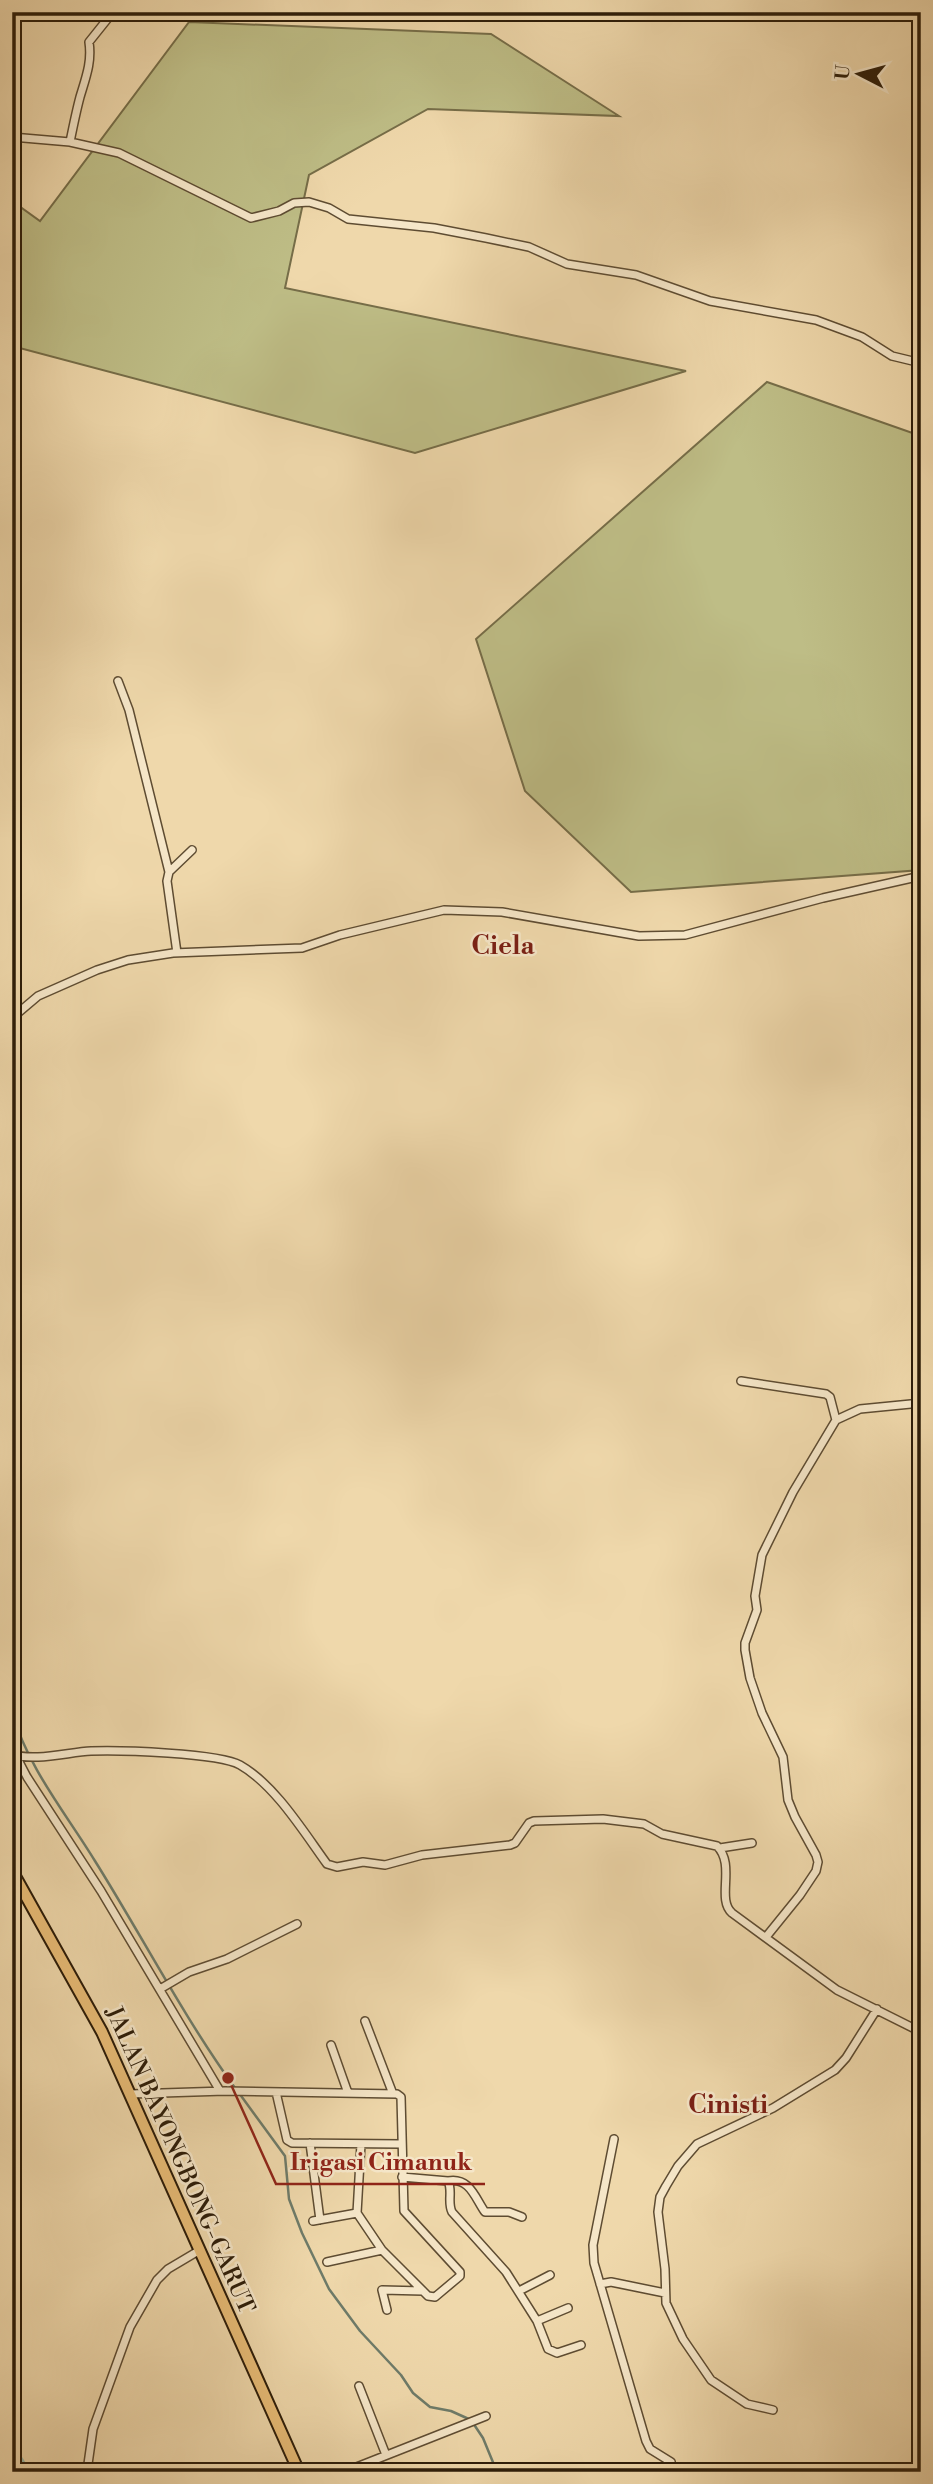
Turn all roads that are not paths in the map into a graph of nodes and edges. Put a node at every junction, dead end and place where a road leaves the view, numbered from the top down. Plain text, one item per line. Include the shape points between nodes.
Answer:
1 (113, 12) edge
2 (12, 137) edge
3 (70, 142) junction
4 (921, 363) edge
5 (118, 681) dead end
6 (192, 850) dead end
7 (169, 872) junction
8 (921, 876) edge
9 (177, 953) junction
10 (12, 1018) edge
11 (741, 1381) dead end
12 (921, 1404) edge
13 (836, 1420) junction
14 (12, 1737) edge
15 (15, 1755) edge
16 (752, 1843) dead end
17 (720, 1848) junction
18 (12, 1871) edge
19 (297, 1924) dead end
20 (766, 1937) junction
21 (165, 1987) junction
22 (877, 2009) junction
23 (365, 2021) dead end
24 (921, 2032) edge
25 (331, 2045) dead end
26 (222, 2091) junction
27 (276, 2092) junction
28 (348, 2093) junction
29 (131, 2094) junction
30 (393, 2094) junction
31 (614, 2139) dead end
32 (310, 2143) junction
33 (361, 2144) junction
34 (401, 2144) junction
35 (402, 2177) junction
36 (448, 2181) junction
37 (357, 2213) junction
38 (522, 2217) dead end
39 (200, 2250) junction
40 (382, 2250) junction
41 (327, 2262) dead end
42 (550, 2275) dead end
43 (600, 2284) junction
44 (423, 2291) junction
45 (519, 2291) junction
46 (665, 2293) junction
47 (568, 2308) dead end
48 (387, 2310) dead end
49 (537, 2321) junction
50 (581, 2345) dead end
51 (359, 2386) dead end
52 (773, 2410) dead end
53 (486, 2416) dead end
54 (386, 2455) junction
55 (671, 2462) dead end
56 (84, 2472) edge
57 (299, 2472) edge
58 (344, 2472) edge

1 - 3 street via 89,42 89,69
2 - 3 street
3 - 4 street via 119,153 251,218 309,202 348,219 434,228 529,247 568,264 636,275 710,301 816,320 862,337 892,356
5 - 7 street
6 - 7 street
7 - 9 street via 167,891
8 - 9 street via 685,935 639,936 461,909 340,935 302,948
9 - 10 street via 97,970 38,996
11 - 13 street via 826,1394
12 - 13 street via 860,1409
13 - 20 street via 762,1555 755,1588 757,1611 745,1643 750,1678 783,1757 788,1800 818,1862 817,1871
14 - 15 street
15 - 17 street via 132,1752 237,1763 263,1782 332,1867 363,1862 385,1865 422,1855 510,1845 529,1823 540,1819 635,1822 662,1834
15 - 21 street
16 - 17 street
17 - 20 street via 726,1866 727,1909
18 - 29 main road, JALAN BAYONGBONG-GARUT via 102,2032
19 - 21 street
20 - 22 street via 837,1990
21 - 26 street
22 - 24 street
22 - 46 street via 835,2070 772,2109 697,2144 678,2166 660,2197 657,2213
23 - 30 street
25 - 28 street
26 - 27 street
26 - 29 street
27 - 28 street
27 - 32 street via 287,2140
28 - 30 street
29 - 39 main road, JALAN BAYONGBONG-GARUT
30 - 34 street via 401,2097
31 - 43 street via 593,2245
32 - 33 street
32 - 37 street via 317,2221
33 - 34 street
33 - 37 street
34 - 35 street
35 - 36 street
35 - 44 street via 406,2214 460,2272 435,2297
36 - 38 street via 470,2188 485,2212
36 - 45 street via 452,2212
37 - 40 street
39 - 56 street via 168,2269 148,2293 130,2327 93,2428
39 - 57 main road, JALAN BAYONGBONG-GARUT
40 - 41 street
40 - 44 street
42 - 45 street
43 - 46 street
43 - 55 street via 646,2441 650,2449
44 - 48 street via 382,2290
45 - 49 street
46 - 52 street via 668,2312 704,2373 747,2404
47 - 49 street
49 - 50 street via 552,2352
51 - 54 street
53 - 54 street
54 - 58 street

